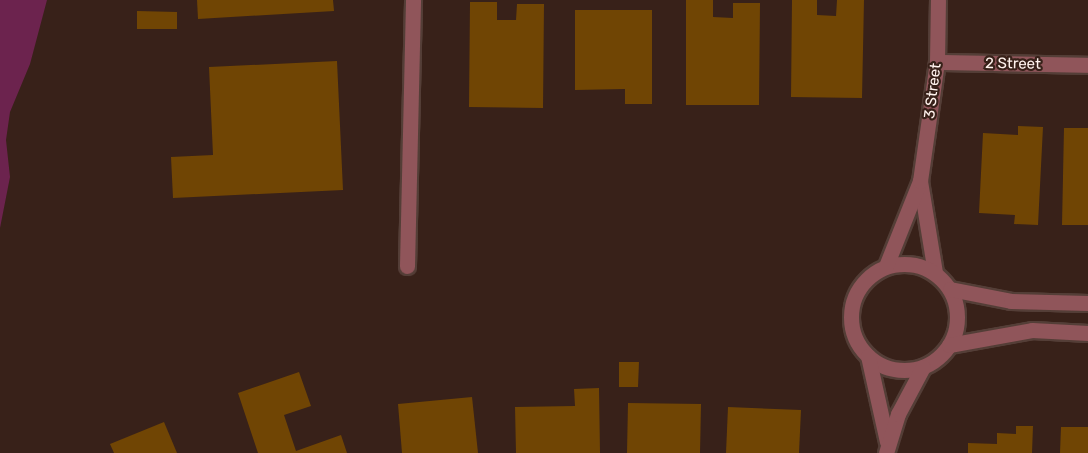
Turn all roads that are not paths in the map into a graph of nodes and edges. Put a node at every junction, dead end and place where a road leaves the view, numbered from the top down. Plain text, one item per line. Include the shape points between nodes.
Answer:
1 (413, 0) edge
2 (938, 0) edge
3 (937, 62) junction
4 (1088, 65) edge
5 (920, 181) junction
6 (407, 266) dead end
7 (886, 266) junction
8 (935, 273) junction
9 (950, 289) junction
10 (1088, 303) edge
11 (1088, 333) edge
12 (949, 345) junction
13 (868, 356) junction
14 (923, 367) junction
15 (887, 449) edge

1 - 6 street
2 - 3 street, 3 Street
3 - 4 street, 2 Street
3 - 5 street, 3 Street
5 - 7 street
5 - 8 street
7 - 8 street via 920,265
7 - 13 street via 859,287 852,305 856,341
8 - 9 street
9 - 10 street via 1011,301
9 - 12 street via 957,308 956,327
11 - 12 street via 1032,330
12 - 14 street
13 - 14 street via 885,367
13 - 15 street
14 - 15 street

